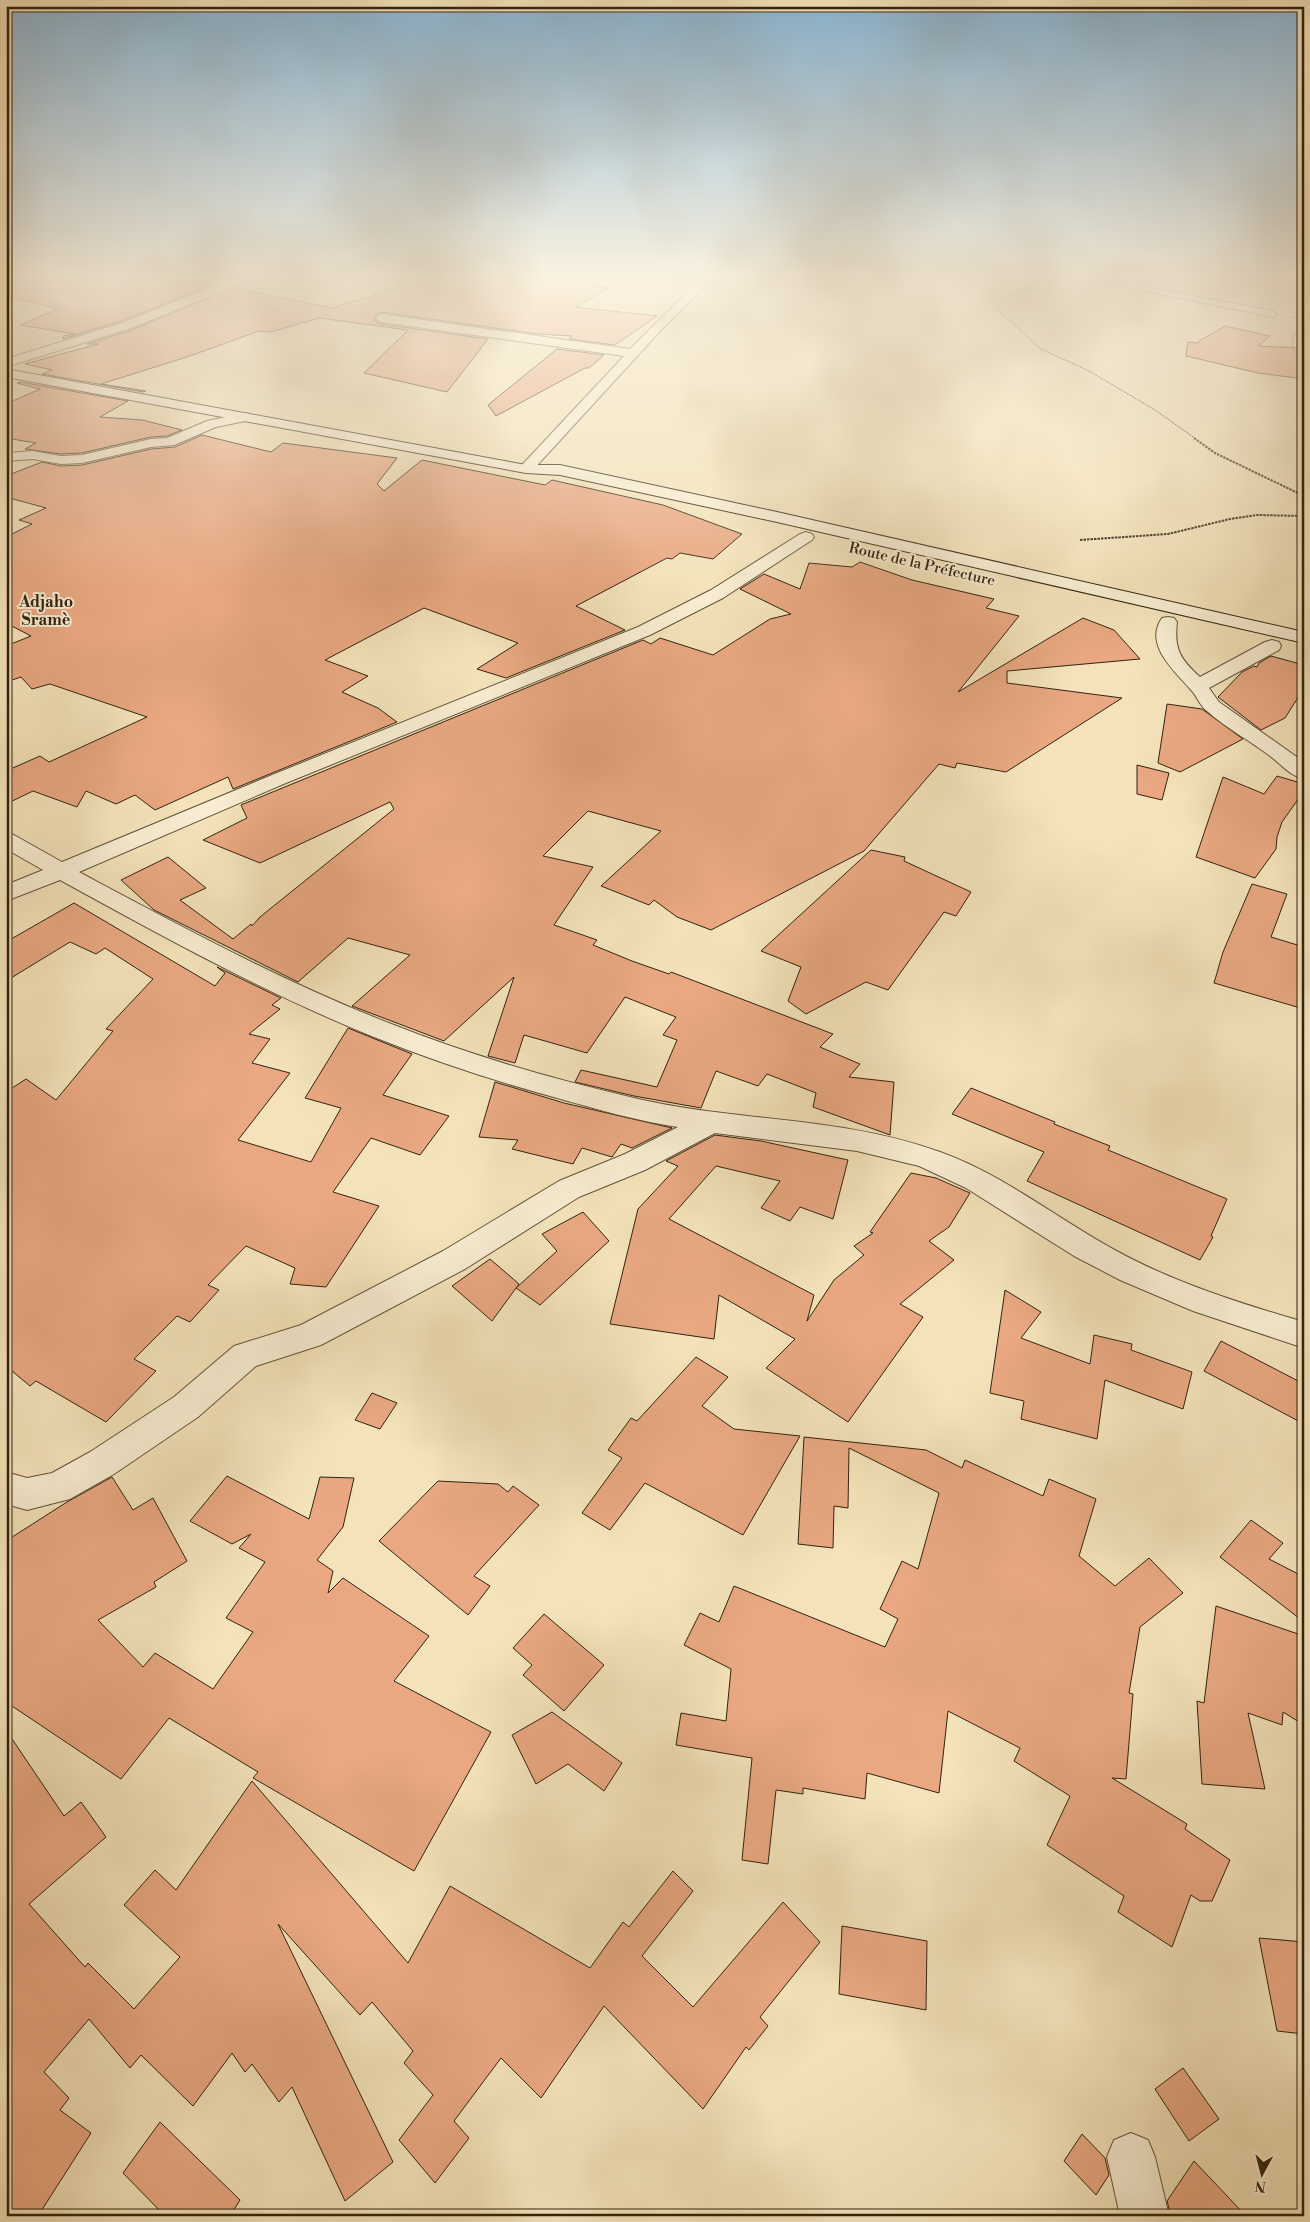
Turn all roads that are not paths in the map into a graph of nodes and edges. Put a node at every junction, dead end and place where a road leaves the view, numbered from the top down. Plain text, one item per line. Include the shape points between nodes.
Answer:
1 (53, 382) edge
2 (609, 382) edge
3 (245, 417) junction
4 (6, 457) edge
5 (534, 470) junction
6 (806, 537) junction
7 (1168, 622) junction
8 (1304, 638) edge
9 (1272, 646) junction
10 (1304, 654) edge
11 (1198, 686) junction
12 (1304, 773) edge
13 (6, 840) edge
14 (59, 871) junction
15 (6, 894) edge
16 (712, 1122) junction
17 (1304, 1336) edge
18 (6, 1488) edge
19 (1131, 2157) dead end
20 (1145, 2216) edge

1 - 3 street, Route de la Préfecture
2 - 5 street
3 - 4 street via 212,424 169,442 82,459 61,460 33,455
3 - 5 street, Route de la Préfecture
5 - 6 street, Route de la Préfecture via 552,478
5 - 8 street, Route de la Préfecture via 560,470 767,515
6 - 7 street, Route de la Préfecture
6 - 14 street via 717,594 644,631
7 - 9 street, Route de la Préfecture
7 - 11 street via 1166,638 1170,654
9 - 10 street, Route de la Préfecture
9 - 11 street
11 - 12 street via 1212,706
13 - 14 street
14 - 15 street
14 - 16 street via 276,985 385,1032 511,1076 576,1094 651,1113
16 - 17 street via 814,1132 930,1160 992,1190 1104,1258 1175,1293
16 - 18 street via 635,1162 569,1189 454,1260 310,1336 245,1356 186,1407 58,1488 27,1494
19 - 20 street

